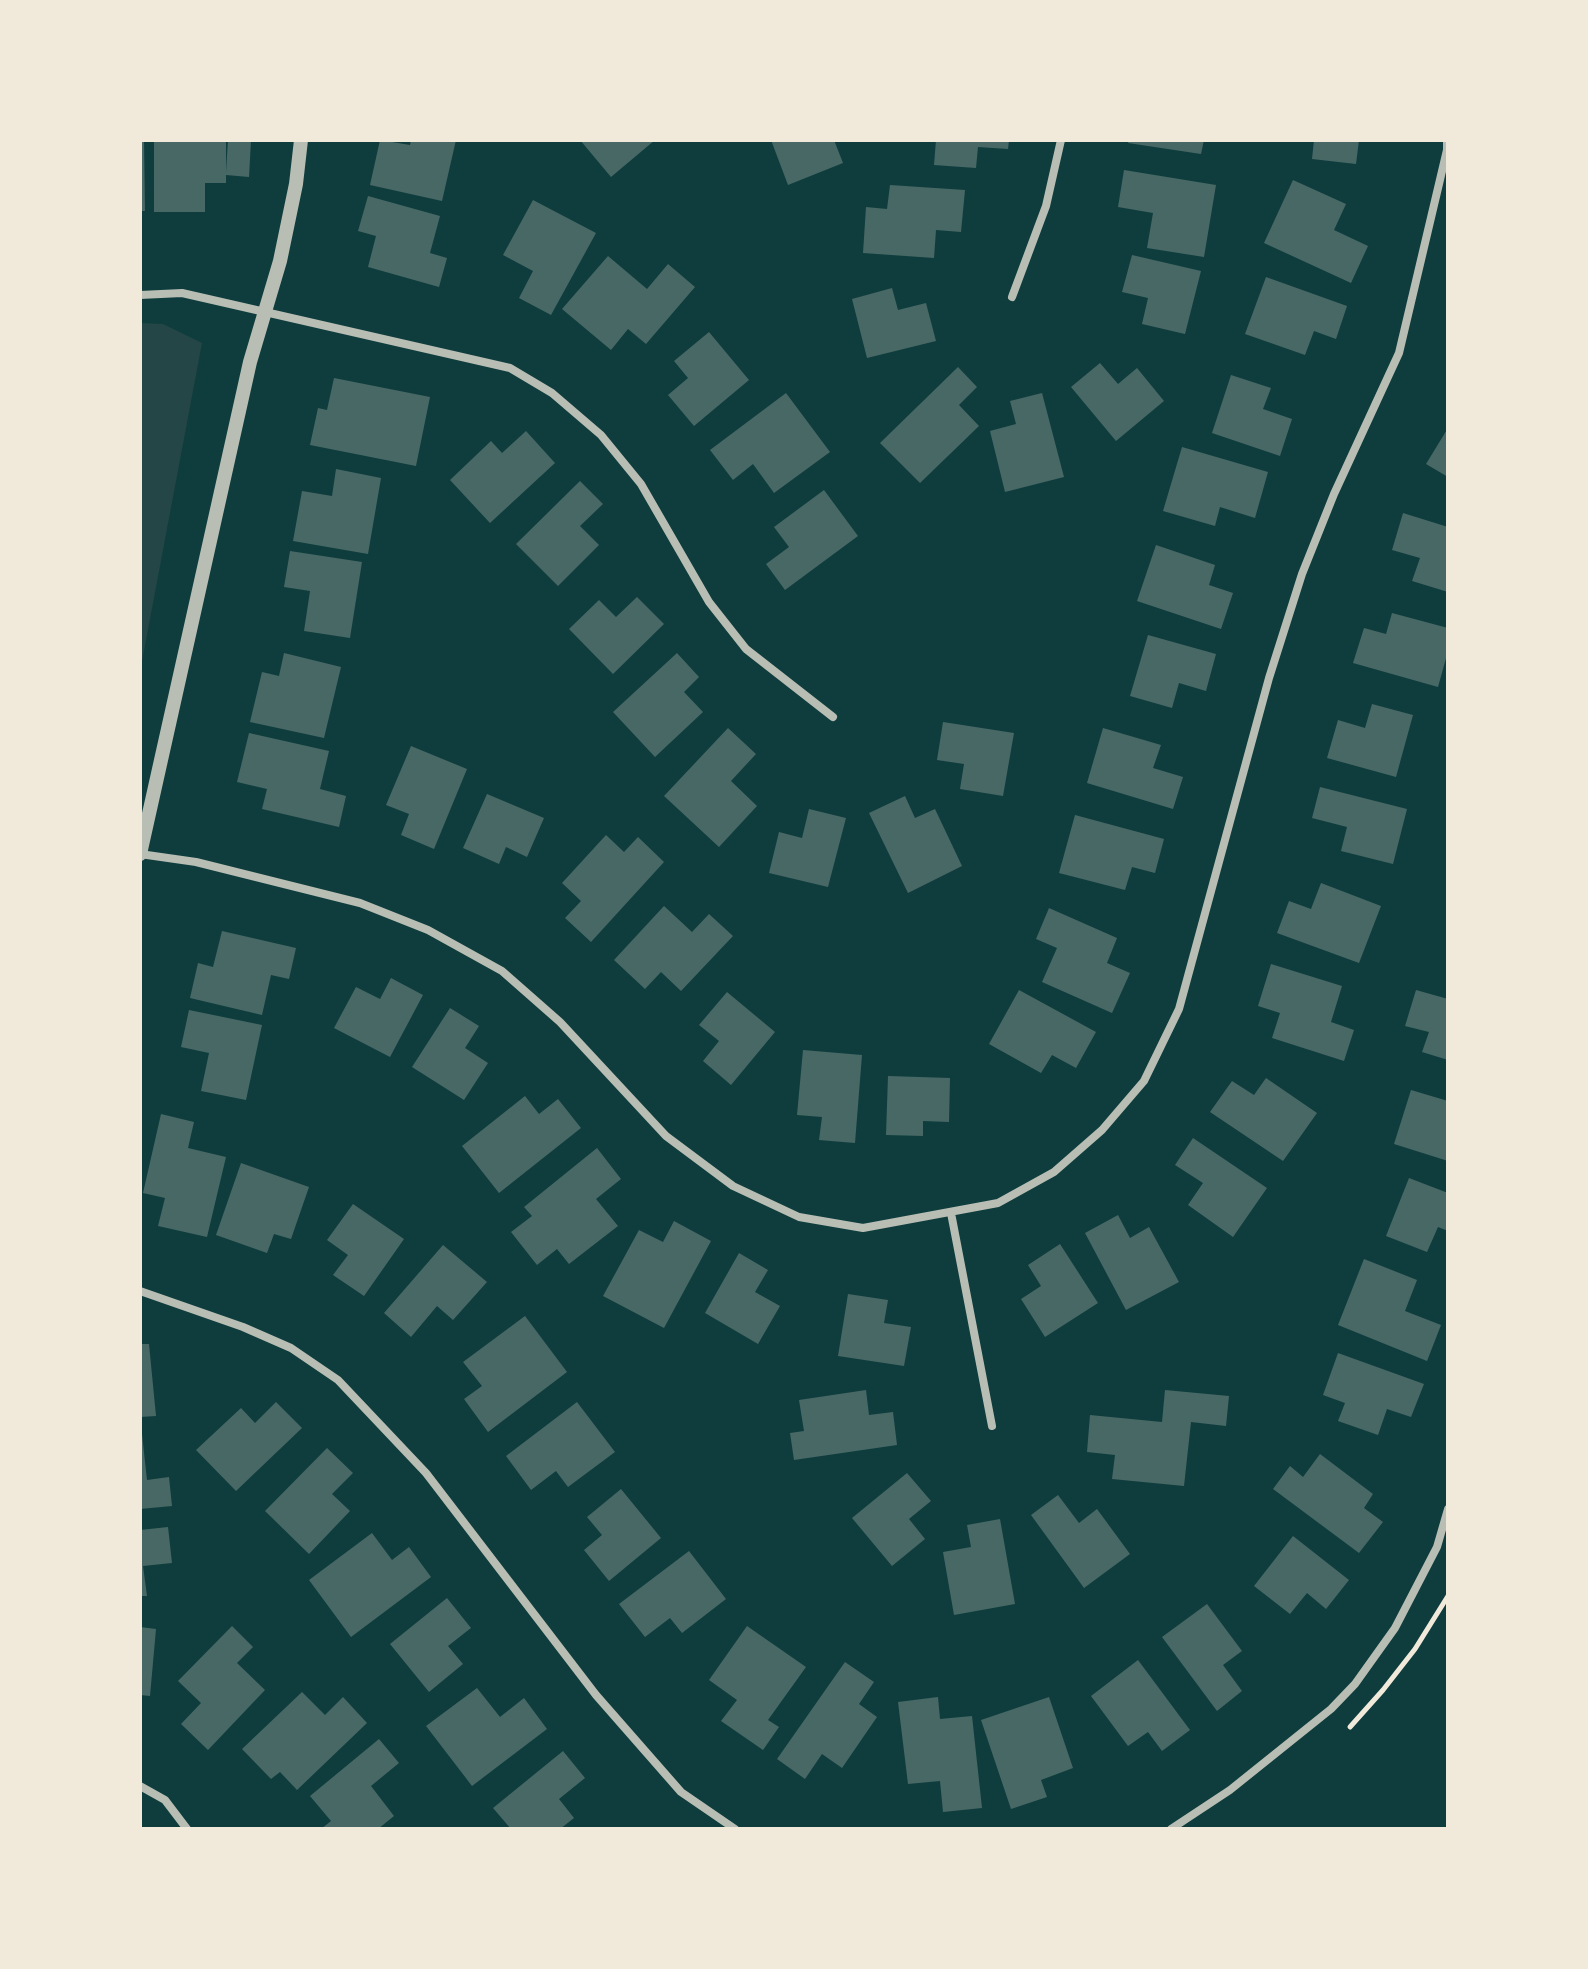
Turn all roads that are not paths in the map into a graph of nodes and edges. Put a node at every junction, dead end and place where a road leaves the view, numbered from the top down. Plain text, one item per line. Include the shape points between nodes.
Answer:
1 (301, 140) edge
2 (1061, 140) edge
3 (1447, 140) edge
4 (140, 295) edge
5 (1012, 297) dead end
6 (265, 313) junction
7 (833, 717) dead end
8 (140, 854) edge
9 (951, 1213) junction
10 (140, 1291) edge
11 (992, 1426) dead end
12 (1448, 1509) edge
13 (140, 1786) edge
14 (187, 1829) edge
15 (735, 1829) edge
16 (1171, 1829) edge

1 - 6 street via 280,261
2 - 5 street via 1046,206
3 - 9 street via 1399,353 1302,574 1179,1009 1144,1081 1102,1130 1054,1172 998,1203
4 - 6 street via 182,293
6 - 7 street via 510,368 552,393 601,435 641,484 709,602 746,649
6 - 8 street
8 - 9 street via 196,862 360,903 428,930 502,971 560,1022 666,1136 733,1186 799,1217 863,1228
9 - 11 street
10 - 15 street via 291,1348 338,1380 426,1473 596,1695 681,1792
12 - 16 street via 1437,1547 1395,1628 1355,1684 1230,1790
13 - 14 street via 165,1800

